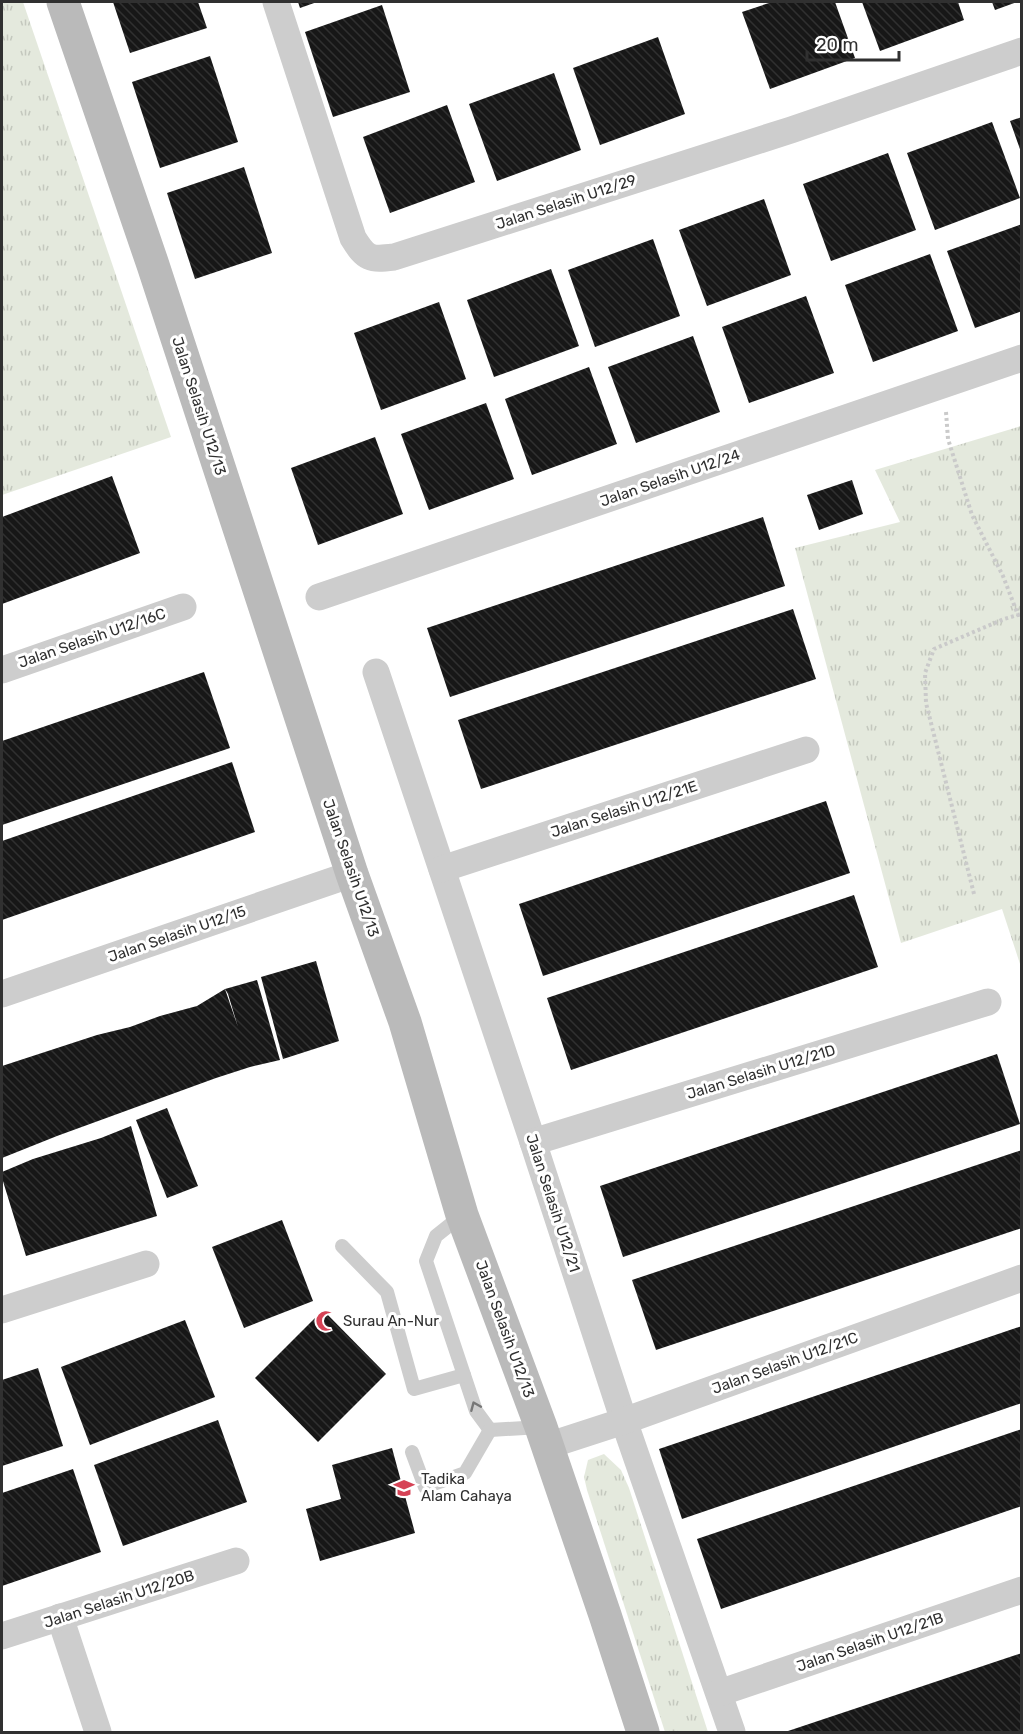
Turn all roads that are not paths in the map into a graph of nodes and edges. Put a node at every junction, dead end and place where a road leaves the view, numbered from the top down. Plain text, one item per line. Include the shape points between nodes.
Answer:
1 (63, 2) edge
2 (276, 2) edge
3 (1022, 51) edge
4 (1022, 358) edge
5 (319, 597) dead end
6 (183, 607) dead end
7 (2, 670) edge
8 (376, 672) dead end
9 (806, 750) dead end
10 (442, 868) junction
11 (352, 874) junction
12 (2, 994) edge
13 (988, 1002) dead end
14 (533, 1142) junction
15 (462, 1215) junction
16 (342, 1246) dead end
17 (146, 1264) dead end
18 (1022, 1278) edge
19 (2, 1310) edge
20 (464, 1375) junction
21 (624, 1421) junction
22 (490, 1430) junction
23 (544, 1436) junction
24 (412, 1452) dead end
25 (236, 1561) dead end
26 (1022, 1590) edge
27 (60, 1617) junction
28 (2, 1636) edge
29 (718, 1694) junction
30 (98, 1732) edge
31 (643, 1732) edge
32 (732, 1732) edge

1 - 11 street, Jalan Selasih U12/13 via 157,276
2 - 3 street, Jalan Selasih U12/29 via 352,238 374,260 394,257 791,130
4 - 5 street, Jalan Selasih U12/24
6 - 7 street, Jalan Selasih U12/16C
8 - 10 street, Jalan Selasih U12/21
9 - 10 street, Jalan Selasih U12/21E
10 - 14 street, Jalan Selasih U12/21
11 - 12 street, Jalan Selasih U12/15
11 - 15 street, Jalan Selasih U12/13 via 405,1022
13 - 14 street, Jalan Selasih U12/21D
14 - 21 street, Jalan Selasih U12/21
15 - 20 lane via 436,1236 426,1261
15 - 23 street, Jalan Selasih U12/13
16 - 20 lane via 387,1292 414,1389
17 - 19 street
18 - 21 street, Jalan Selasih U12/21C
22 -> 20 lane via 476,1411
21 - 23 street, Jalan Selasih U12/21C
21 - 29 street, Jalan Selasih U12/21
22 - 23 lane
22 - 24 lane via 465,1473 424,1487
23 - 31 street, Jalan Selasih U12/13
25 - 27 street, Jalan Selasih U12/20B
26 - 29 street, Jalan Selasih U12/21B
27 - 28 street, Jalan Selasih U12/20B
27 - 30 street
29 - 32 street, Jalan Selasih U12/21

